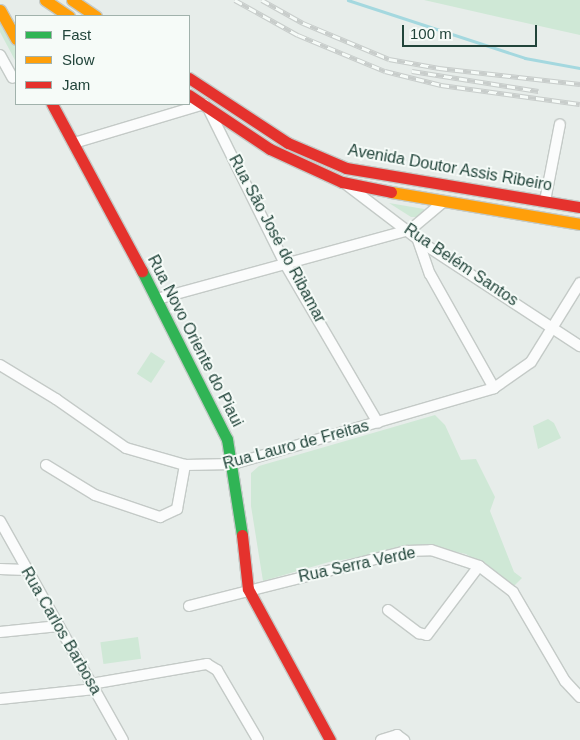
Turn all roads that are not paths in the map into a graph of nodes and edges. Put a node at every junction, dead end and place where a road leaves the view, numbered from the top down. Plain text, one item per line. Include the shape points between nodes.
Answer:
1 (45, 0) edge
2 (72, 0) edge
3 (1, 10) edge
4 (68, 15) edge
5 (94, 15) edge
6 (15, 36) edge
7 (0, 57) edge
8 (12, 78) dead end
9 (190, 79) edge
10 (190, 96) edge
11 (53, 105) edge
12 (206, 106) junction
13 (560, 124) dead end
14 (74, 143) junction
15 (342, 182) junction
16 (545, 201) junction
17 (442, 203) junction
18 (580, 207) edge
19 (580, 224) edge
20 (413, 234) junction
21 (284, 262) junction
22 (580, 283) edge
23 (157, 299) junction
24 (553, 330) junction
25 (580, 346) edge
26 (0, 365) edge
27 (494, 388) junction
28 (378, 423) junction
29 (233, 464) junction
30 (46, 465) dead end
31 (185, 465) junction
32 (0, 521) edge
33 (479, 566) junction
34 (0, 569) edge
35 (26, 570) junction
36 (248, 590) junction
37 (189, 606) dead end
38 (388, 610) dead end
39 (59, 626) junction
40 (0, 632) edge
41 (92, 686) junction
42 (580, 697) edge
43 (0, 699) edge
44 (122, 740) edge
45 (258, 740) edge
46 (330, 740) edge
47 (381, 740) edge
48 (404, 740) edge

1 - 4 main road
2 - 5 main road
3 - 6 main road
7 - 8 street
9 - 16 main road, Avenida Doutor Assis Ribeiro via 288,143 346,168
10 - 12 main road, Avenida Doutor Assis Ribeiro
11 - 14 main road, Rua Novo Oriente do Piaui
12 - 14 street
12 - 15 main road, Avenida Doutor Assis Ribeiro via 270,149
12 - 21 street, Rua São José do Ribamar
13 - 16 street
14 - 23 main road, Rua Novo Oriente do Piaui
15 - 17 main road, Avenida Doutor Assis Ribeiro
15 - 20 street, Rua Belém Santos
16 - 18 main road, Avenida Doutor Assis Ribeiro
17 - 19 main road, Avenida Doutor Assis Ribeiro
17 - 20 street
20 - 21 street
20 - 24 street, Rua Belém Santos
20 - 27 street via 430,274
21 - 23 street
21 - 28 street, Rua São José do Ribamar
22 - 24 street, Rua Lauro de Freitas
23 - 29 main road, Rua Novo Oriente do Piaui via 211,404 227,439
24 - 25 street, Rua Belém Santos
24 - 27 street, Rua Lauro de Freitas via 532,362
26 - 31 street, Rua Lauro de Freitas via 126,448
27 - 28 street, Rua Lauro de Freitas
28 - 29 street, Rua Lauro de Freitas
29 - 31 street, Rua Lauro de Freitas
29 - 36 main road, Rua Novo Oriente do Piaui
30 - 31 street via 95,495 160,517 177,509
32 - 35 street, Rua Carlos Barbosa
33 - 36 street, Rua Serra Verde via 431,550 407,551
33 - 38 street via 427,635 419,634
33 - 42 street, Rua Serra Verde via 513,592 565,681
34 - 35 street
35 - 39 street, Rua Carlos Barbosa
36 - 37 street, Rua Serra Verde
36 - 46 main road, Rua Novo Oriente do Piaui
39 - 40 street
39 - 41 street, Rua Carlos Barbosa
41 - 43 street
41 - 44 street, Rua Carlos Barbosa
41 - 45 street via 201,664 212,665
47 - 48 street via 397,735

